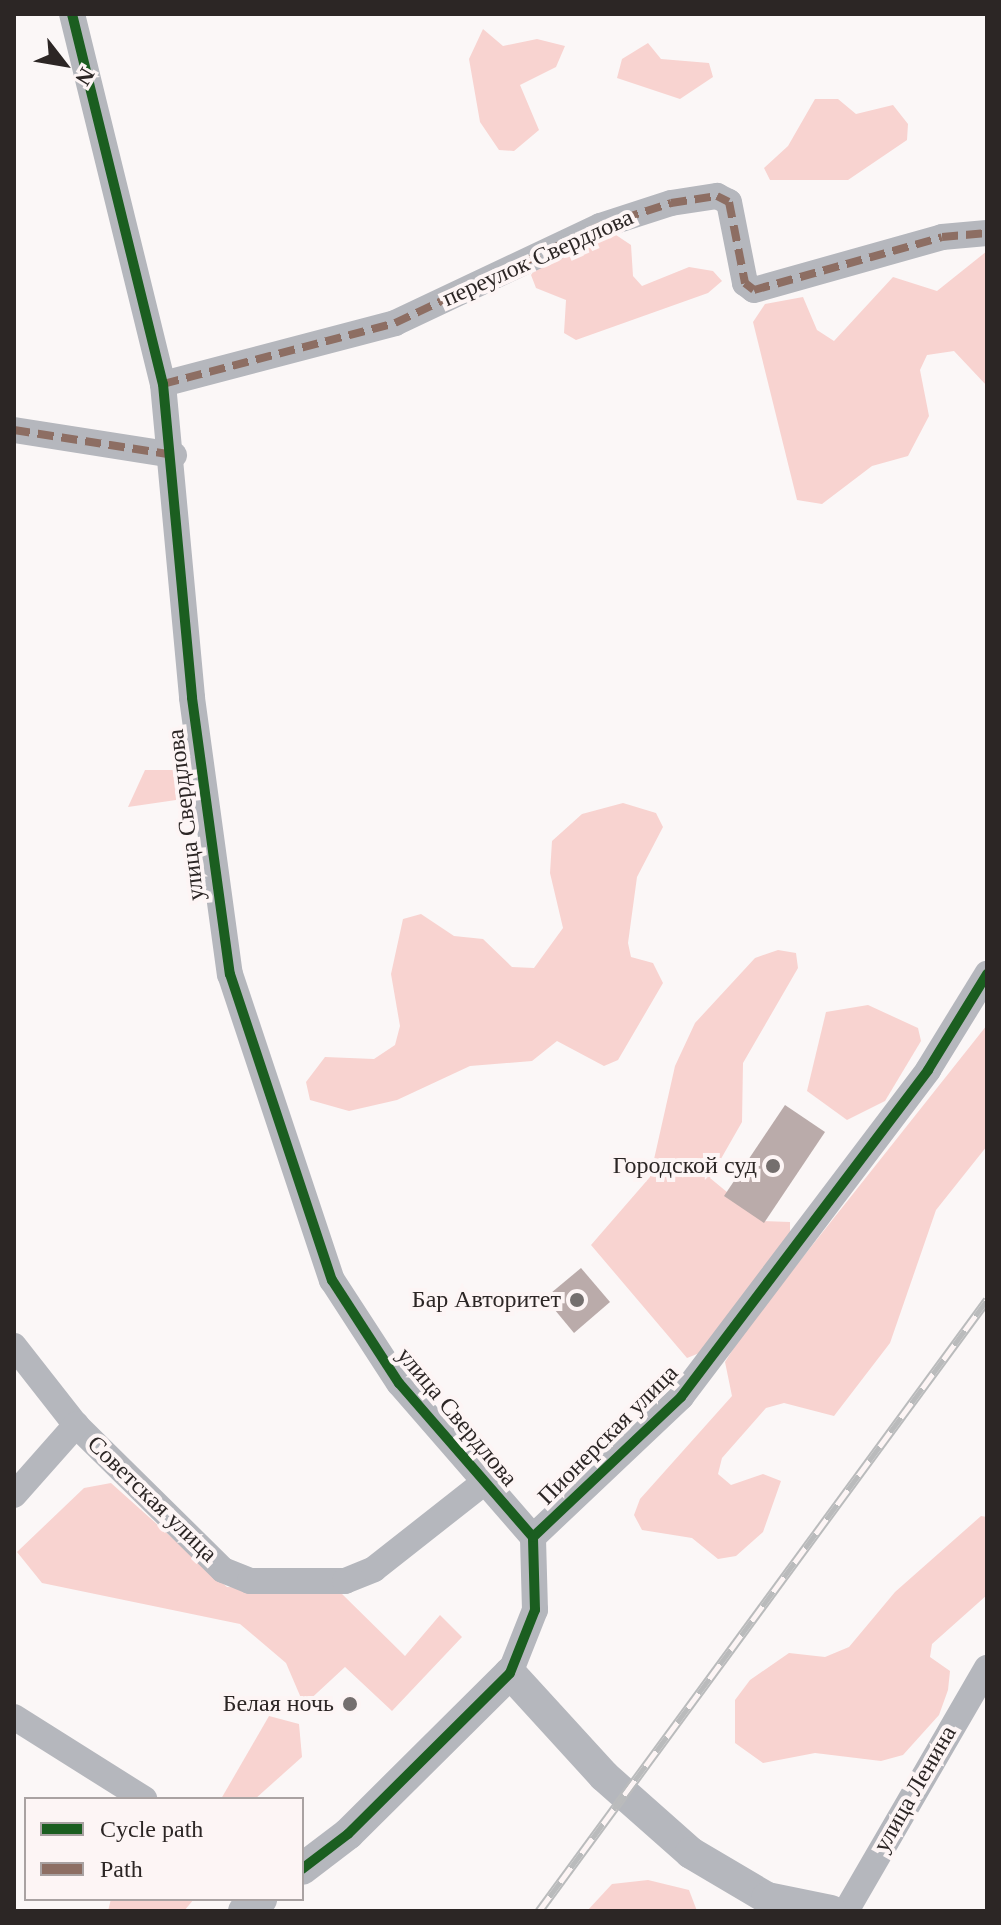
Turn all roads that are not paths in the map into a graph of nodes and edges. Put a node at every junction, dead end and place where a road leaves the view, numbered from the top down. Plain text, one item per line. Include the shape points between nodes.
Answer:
1 (72, 14) edge
2 (987, 233) edge
3 (163, 384) junction
4 (14, 430) edge
5 (174, 455) junction
6 (987, 974) edge
7 (14, 1346) edge
8 (76, 1425) junction
9 (486, 1481) junction
10 (14, 1495) edge
11 (533, 1537) junction
12 (987, 1668) edge
13 (510, 1673) junction
14 (14, 1717) edge
15 (141, 1797) edge
16 (304, 1867) edge
17 (831, 1911) edge
18 (846, 1911) edge

1 - 3 street, улица Свердлова
2 - 3 street, переулок Свердлова via 942,237 754,290 745,283 729,202 717,196 671,203 600,226 395,323
3 - 5 street, улица Свердлова
4 - 5 street
5 - 9 street, улица Свердлова via 192,698 230,974 332,1280 399,1383
6 - 11 street, Пионерская улица via 928,1070 681,1397
7 - 8 street, Советская улица
8 - 9 street, Советская улица via 223,1570 250,1581 345,1581 374,1569
8 - 10 street
9 - 11 street, улица Свердлова
11 - 13 street, Пионерская улица via 535,1610
12 - 18 street, улица Ленина
13 - 16 street, Пионерская улица via 348,1834
13 - 17 street via 604,1776 691,1853 767,1898
14 - 15 street

